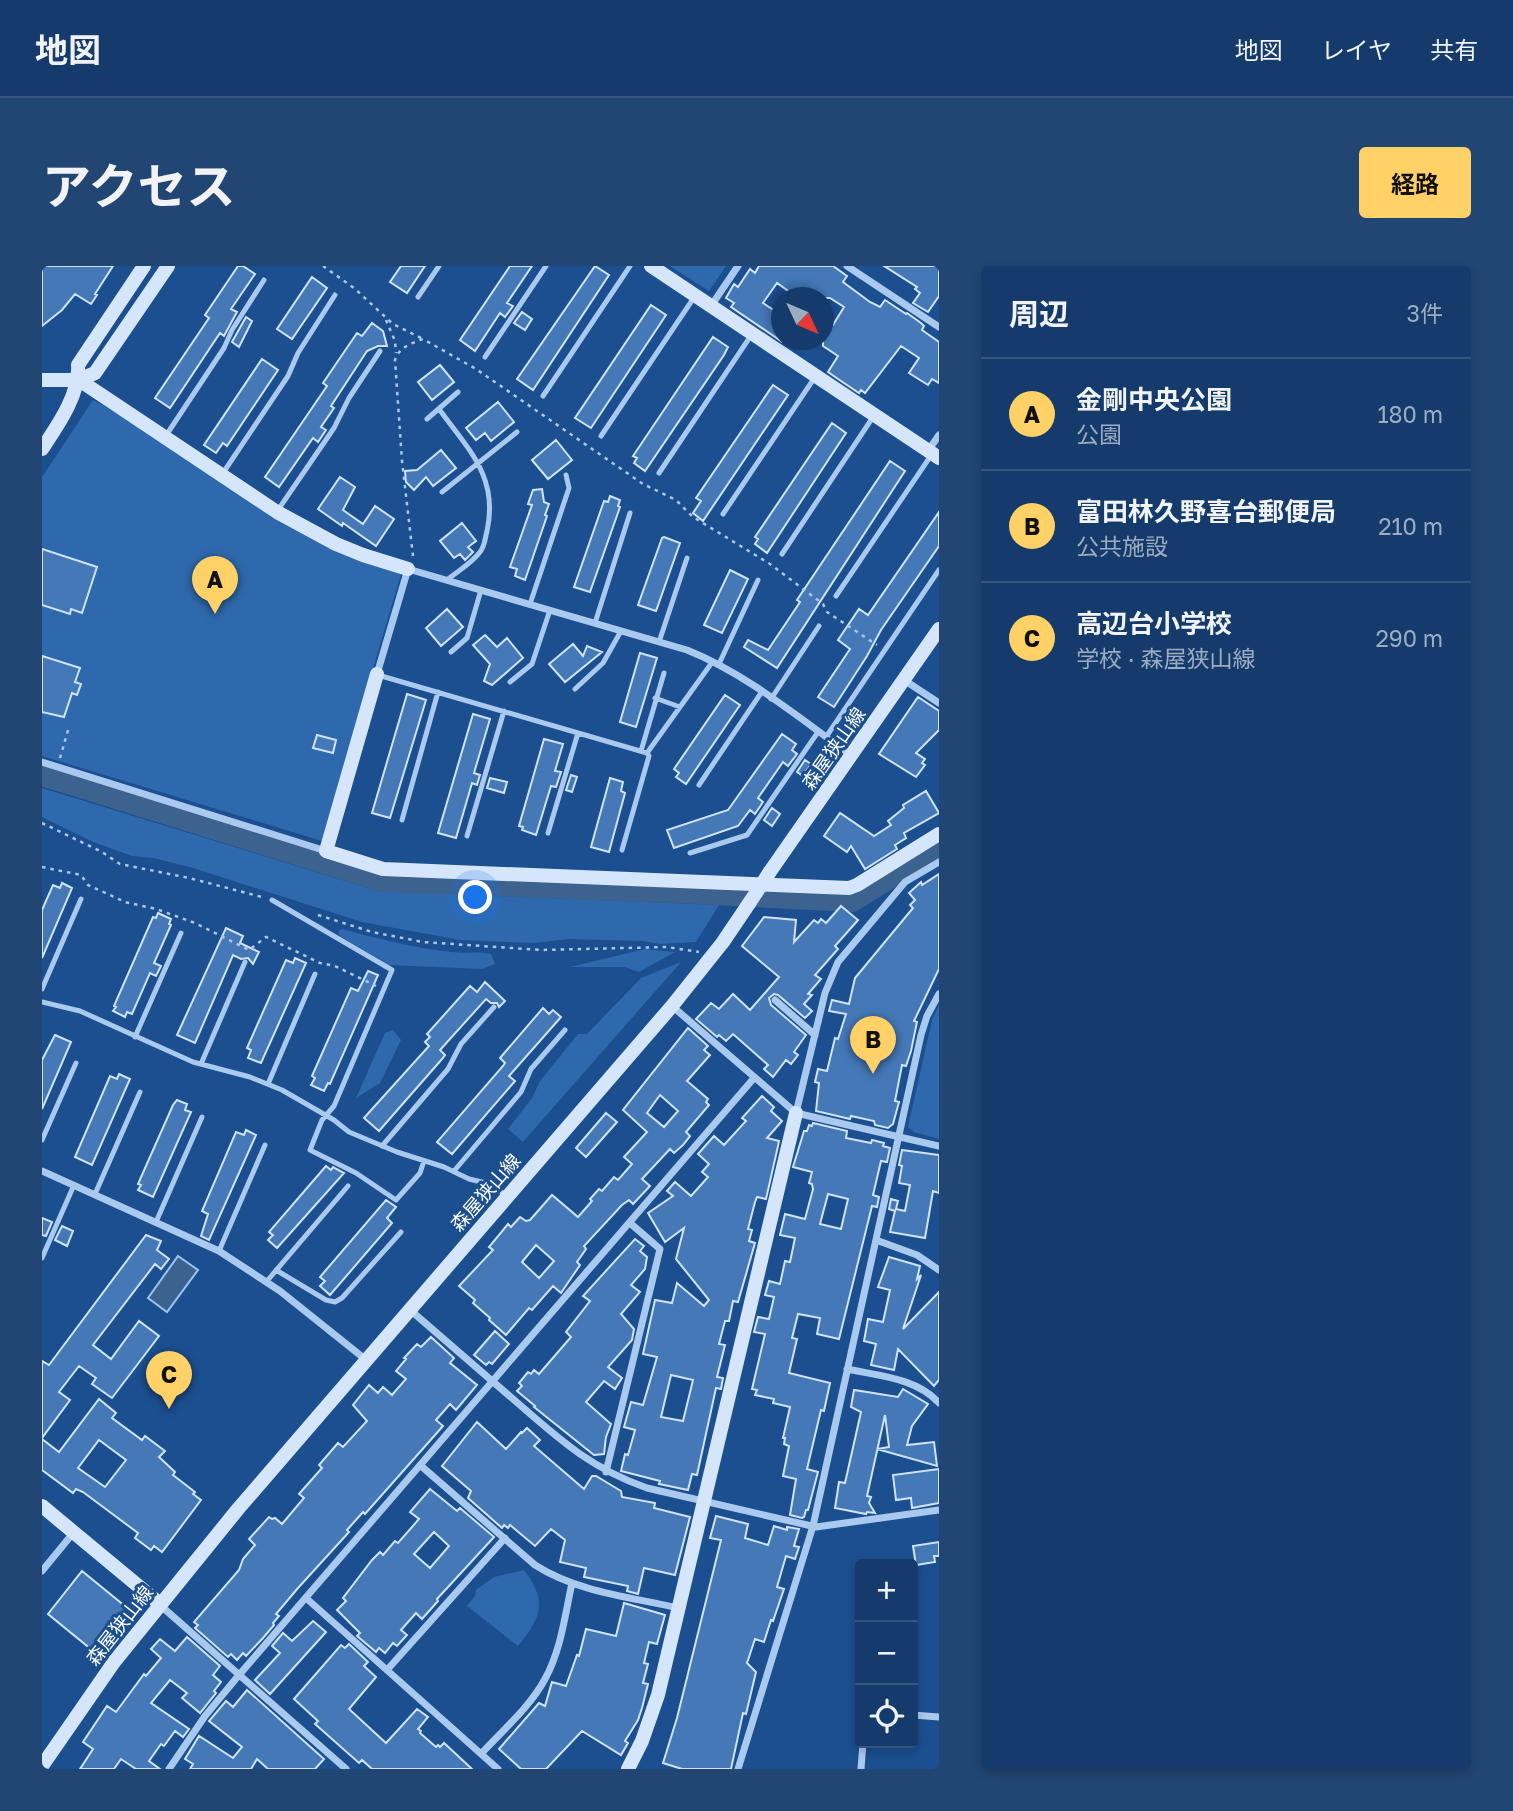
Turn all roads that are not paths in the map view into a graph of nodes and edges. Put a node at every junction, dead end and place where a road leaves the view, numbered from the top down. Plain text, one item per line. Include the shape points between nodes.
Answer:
1 (144, 266) edge
2 (168, 266) edge
3 (439, 266) edge
4 (546, 266) edge
5 (630, 266) edge
6 (651, 266) edge
7 (738, 266) edge
8 (847, 266) edge
9 (264, 280) dead end
10 (335, 295) dead end
11 (695, 296) junction
12 (418, 297) dead end
13 (711, 306) junction
14 (939, 327) edge
15 (752, 334) junction
16 (380, 351) dead end
17 (485, 357) dead end
18 (816, 376) junction
19 (42, 380) edge
20 (79, 380) junction
21 (458, 392) dead end
22 (543, 396) dead end
23 (439, 409) junction
24 (874, 415) junction
25 (427, 419) dead end
26 (517, 432) dead end
27 (939, 435) edge
28 (601, 436) dead end
29 (165, 437) junction
30 (42, 449) edge
31 (933, 455) edge
32 (478, 463) junction
33 (659, 473) dead end
34 (222, 475) junction
35 (566, 475) dead end
36 (442, 492) dead end
37 (277, 512) junction
38 (630, 513) dead end
39 (723, 514) dead end
40 (782, 554) dead end
41 (687, 558) dead end
42 (409, 569) junction
43 (939, 570) edge
44 (447, 580) junction
45 (758, 580) dead end
46 (481, 590) junction
47 (836, 596) dead end
48 (530, 604) junction
49 (550, 610) junction
50 (595, 623) junction
51 (819, 626) dead end
52 (939, 629) edge
53 (621, 631) junction
54 (659, 642) junction
55 (451, 652) dead end
56 (716, 663) junction
57 (664, 673) dead end
58 (377, 674) junction
59 (904, 680) junction
60 (510, 682) dead end
61 (575, 688) dead end
62 (438, 692) junction
63 (761, 692) junction
64 (655, 698) junction
65 (771, 699) junction
66 (939, 703) edge
67 (680, 707) junction
68 (504, 712) junction
69 (578, 733) junction
70 (822, 735) junction
71 (644, 752) junction
72 (852, 755) junction
73 (42, 762) edge
74 (699, 785) dead end
75 (402, 820) dead end
76 (548, 833) dead end
77 (939, 834) edge
78 (467, 836) dead end
79 (622, 850) dead end
80 (326, 851) junction
81 (690, 853) dead end
82 (939, 862) edge
83 (81, 899) dead end
84 (272, 900) road end
85 (181, 933) dead end
86 (244, 962) dead end
87 (316, 974) dead end
88 (42, 989) edge
89 (939, 994) edge
90 (775, 1000) dead end
91 (42, 1002) edge
92 (672, 1006) junction
93 (494, 1007) dead end
94 (565, 1030) dead end
95 (815, 1035) junction
96 (135, 1037) junction
97 (76, 1063) dead end
98 (201, 1064) junction
99 (754, 1078) junction
100 (268, 1084) junction
101 (140, 1092) dead end
102 (796, 1112) junction
103 (327, 1116) junction
104 (202, 1117) dead end
105 (899, 1137) junction
106 (42, 1140) edge
107 (265, 1145) dead end
108 (382, 1146) junction
109 (939, 1146) edge
110 (424, 1161) junction
111 (42, 1171) edge
112 (454, 1171) junction
113 (74, 1185) junction
114 (348, 1186) dead end
115 (95, 1195) junction
116 (507, 1196) junction
117 (156, 1222) junction
118 (630, 1223) junction
119 (401, 1231) dead end
120 (876, 1240) junction
121 (219, 1251) junction
122 (42, 1258) edge
123 (939, 1269) edge
124 (276, 1270) junction
125 (267, 1281) junction
126 (408, 1309) junction
127 (365, 1359) junction
128 (847, 1369) junction
129 (493, 1381) junction
130 (939, 1403) edge
131 (421, 1465) junction
132 (606, 1472) junction
133 (704, 1501) junction
134 (42, 1506) edge
135 (939, 1510) edge
136 (813, 1526) junction
137 (74, 1532) junction
138 (505, 1538) junction
139 (42, 1571) edge
140 (572, 1583) junction
141 (306, 1598) junction
142 (160, 1605) junction
143 (678, 1608) junction
144 (387, 1670) junction
145 (239, 1675) junction
146 (918, 1715) edge
147 (939, 1717) edge
148 (863, 1748) edge
149 (481, 1754) junction
150 (42, 1766) edge
151 (169, 1769) edge
152 (346, 1769) edge
153 (498, 1769) edge
154 (628, 1769) edge
155 (738, 1769) edge
156 (861, 1769) edge

1 - 20 street via 78,365
2 - 20 street via 96,373
3 - 12 lane
4 - 17 lane
5 - 22 lane
6 - 11 street
7 - 13 street
8 - 14 street
9 - 29 lane
10 - 34 lane
11 - 13 street
11 - 28 lane
13 - 15 street
15 - 18 street
15 - 33 lane
16 - 37 lane
18 - 24 street
18 - 39 lane
19 - 20 street
20 - 29 street
20 - 30 street
21 - 23 lane
23 - 25 lane
23 - 32 lane
24 - 31 street
24 - 40 lane
26 - 32 lane
27 - 31 street
29 - 34 street
31 - 47 lane
32 - 36 lane
32 - 44 lane via 488,487 490,516 483,547
34 - 37 street
35 - 48 lane via 569,488
37 - 42 street via 336,544
38 - 50 lane
41 - 54 lane
42 - 44 street
42 - 58 street
43 - 70 lane
44 - 46 street
45 - 56 lane
46 - 48 street
46 - 55 lane via 467,638
48 - 49 street
49 - 50 street
49 - 60 lane via 532,664
50 - 53 street
51 - 65 lane
52 - 59 street, 森屋狭山線
53 - 54 street
53 - 61 lane via 603,663
54 - 56 street
56 - 63 street
56 - 67 lane
57 - 64 lane
58 - 62 lane
58 - 80 street
59 - 66 street
59 - 72 street, 森屋狭山線
62 - 68 lane
62 - 75 lane
63 - 65 street
63 - 74 lane
64 - 67 lane
64 - 71 lane
65 - 70 street
67 - 71 lane
68 - 69 lane
68 - 78 lane
69 - 71 lane
69 - 76 lane
70 - 72 street
70 - 81 lane via 747,835
71 - 79 lane via 649,756
72 - 92 street, 森屋狭山線, bridge
73 - 80 street
77 - 80 street via 849,888 383,869
82 - 95 street via 905,882 838,962
83 - 88 lane
84 - 103 lane via 392,971
85 - 96 lane
86 - 98 lane
87 - 100 lane
89 - 105 street via 921,1035
90 - 95 street
91 - 96 lane via 80,1012
92 - 99 street
92 - 116 street, 森屋狭山線
93 - 108 lane
94 - 112 lane via 531,1069 521,1092
95 - 102 street
96 - 98 lane
97 - 106 lane
98 - 100 lane
99 - 102 street
99 - 118 street
100 - 103 lane
101 - 115 lane
102 - 105 street
102 - 133 street
103 - 108 lane via 349,1132
103 - 110 lane via 310,1150 396,1200 420,1173
104 - 117 lane
105 - 109 street
105 - 120 street
107 - 121 lane
108 - 110 lane
110 - 112 lane
111 - 113 street
112 - 116 lane via 490,1184
113 - 115 street
113 - 122 lane
114 - 124 lane
115 - 117 street
116 - 126 street, 森屋狭山線
117 - 121 street
118 - 129 street
118 - 132 street via 660,1249
119 - 124 lane via 335,1302
120 - 123 street via 917,1255
120 - 128 street
121 - 125 street
124 - 125 lane
125 - 127 street
126 - 127 street, 森屋狭山線
126 - 129 street
127 - 142 street, 森屋狭山線
128 - 130 street via 914,1384
128 - 136 street
129 - 131 street
129 - 132 street via 569,1448
131 - 138 street
131 - 141 street
132 - 133 street via 647,1488
133 - 136 street
133 - 143 street
134 - 137 street
135 - 136 street
136 - 155 street
137 - 139 street
137 - 142 street
138 - 140 street via 535,1565
138 - 144 street
140 - 143 street
140 - 149 street via 547,1677
141 - 144 street
141 - 145 street
142 - 145 street
142 - 150 street, 森屋狭山線 via 96,1686
143 - 154 street via 658,1695
144 - 149 street
145 - 151 street
145 - 152 street
146 - 147 street
148 - 156 street
149 - 153 street

